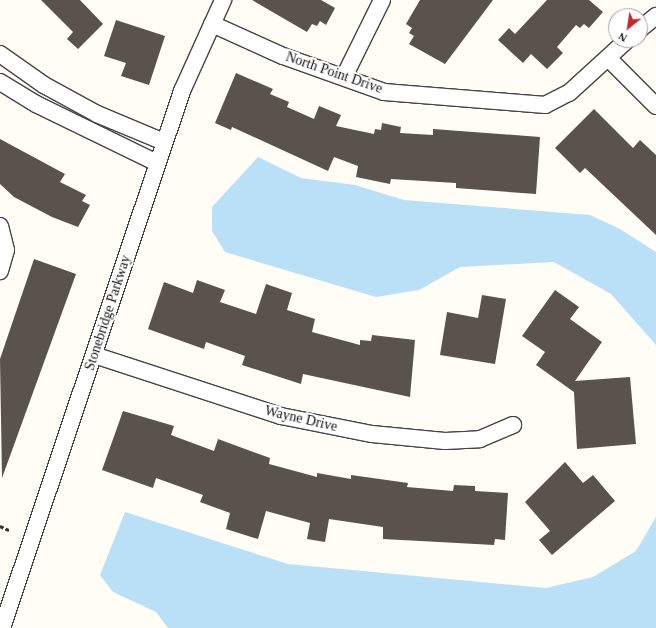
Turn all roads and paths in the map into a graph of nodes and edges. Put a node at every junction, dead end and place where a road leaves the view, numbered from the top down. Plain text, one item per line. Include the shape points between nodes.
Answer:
1 (223, 0) edge
2 (382, 0) edge
3 (656, 16) edge
4 (648, 22) edge
5 (212, 24) junction
6 (619, 48) edge
7 (0, 54) edge
8 (608, 58) junction
9 (344, 77) junction
10 (0, 82) edge
11 (656, 106) edge
12 (164, 142) junction
13 (157, 163) junction
14 (2, 229) edge
15 (0, 271) edge
16 (94, 356) junction
17 (513, 425) dead end
18 (0, 526) edge
19 (9, 530) dead end
20 (2, 628) edge

1 - 5 street, Stonebridge Parkway
2 - 9 street
3 - 4 street
5 - 9 street, North Point Drive via 283,56
5 - 12 street, Stonebridge Parkway
6 - 8 street
7 - 12 street via 44,85 97,114
8 - 9 street, North Point Drive via 558,102 545,105 486,103 384,92
8 - 11 street
10 - 13 street via 36,104
12 - 13 street, Stonebridge Parkway
13 - 16 street, Stonebridge Parkway
14 - 15 street via 6,250
16 - 17 street, Wayne Drive via 281,416 372,434 466,440 480,439
16 - 20 street, Stonebridge Parkway
18 - 19 path

